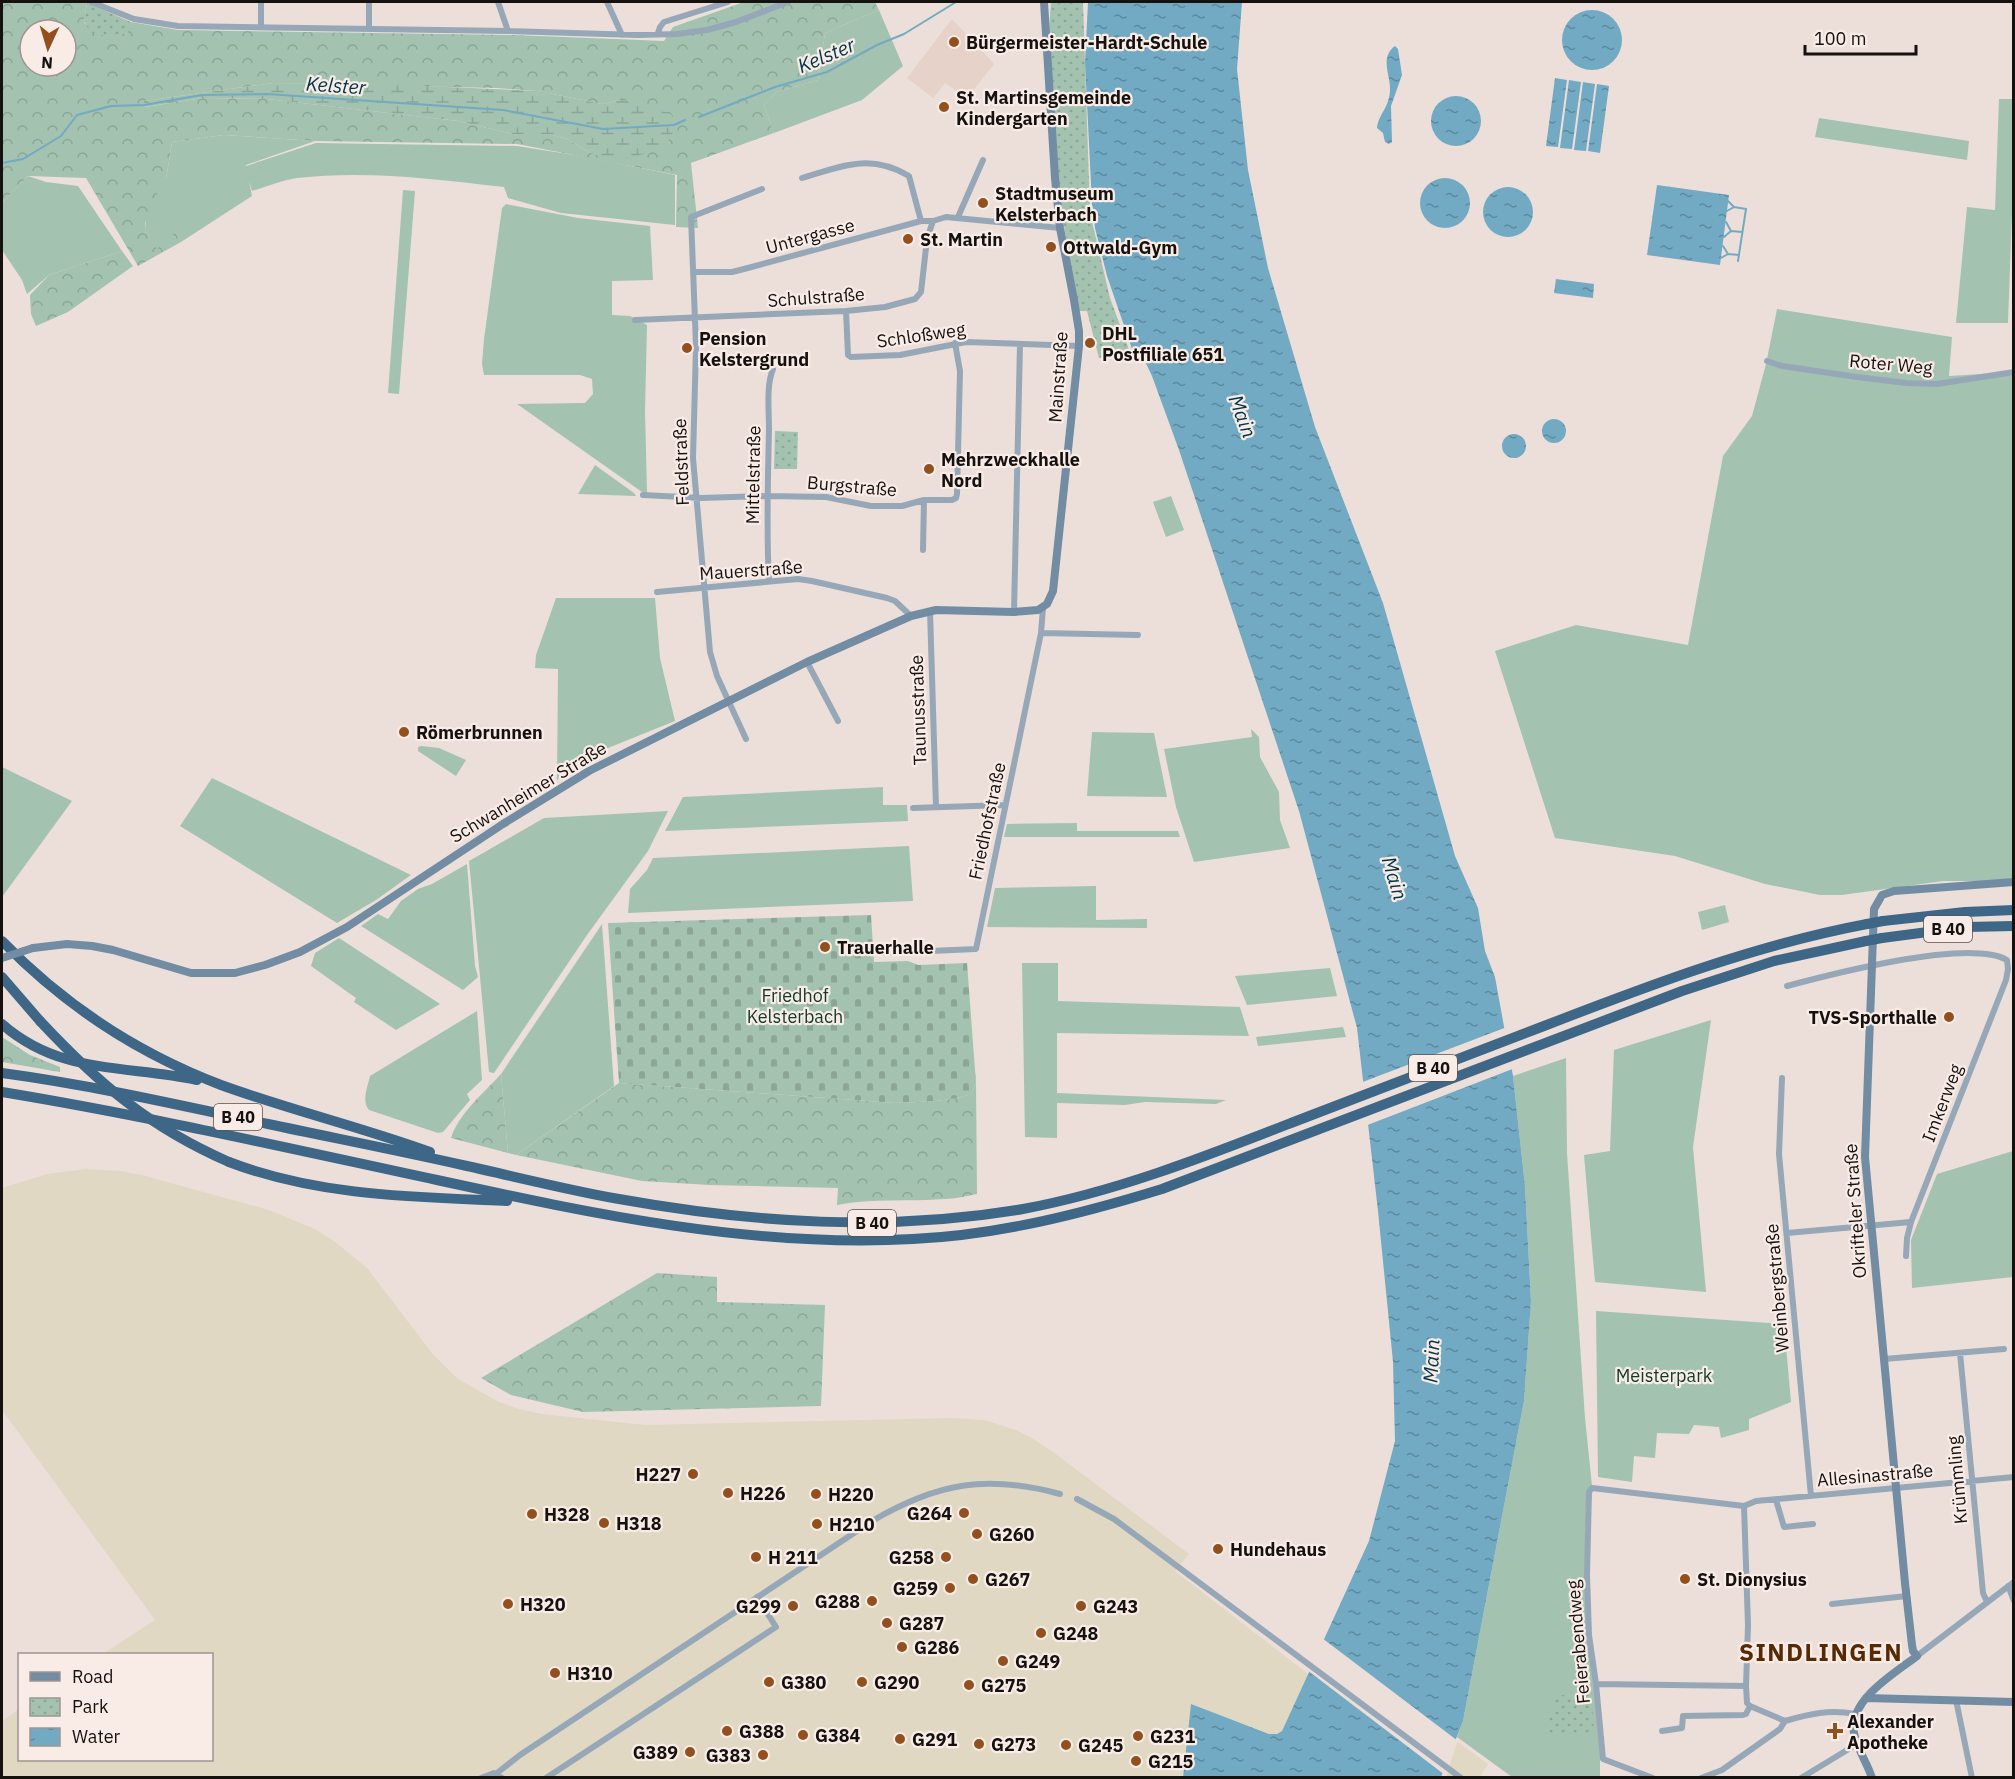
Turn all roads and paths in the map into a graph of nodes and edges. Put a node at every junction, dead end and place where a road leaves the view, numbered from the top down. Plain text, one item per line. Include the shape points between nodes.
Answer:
1 (91, 2) edge
2 (261, 2) edge
3 (369, 2) edge
4 (498, 2) edge
5 (607, 2) edge
6 (728, 2) edge
7 (788, 2) edge
8 (1044, 2) edge
9 (261, 27) junction
10 (369, 28) junction
11 (508, 31) junction
12 (658, 33) junction
13 (622, 35) junction
14 (983, 160) dead end
15 (802, 178) dead end
16 (762, 189) dead end
17 (958, 217) junction
18 (921, 221) junction
19 (933, 221) junction
20 (1060, 228) junction
21 (693, 272) junction
22 (846, 311) junction
23 (695, 318) junction
24 (635, 320) dead end
25 (956, 343) junction
26 (1020, 344) junction
27 (1079, 346) junction
28 (1767, 361) dead end
29 (773, 369) dead end
30 (2013, 372) edge
31 (643, 495) dead end
32 (768, 496) junction
33 (696, 497) junction
34 (924, 500) junction
35 (923, 550) dead end
36 (769, 581) junction
37 (704, 588) junction
38 (657, 592) dead end
39 (1043, 608) junction
40 (930, 611) junction
41 (1014, 612) junction
42 (911, 616) junction
43 (1041, 633) junction
44 (1138, 635) dead end
45 (807, 662) junction
46 (728, 702) junction
47 (838, 721) dead end
48 (746, 740) dead end
49 (1005, 805) junction
50 (936, 807) junction
51 (913, 808) dead end
52 (2013, 882) edge
53 (2013, 910) edge
54 (2013, 926) edge
55 (2, 941) edge
56 (884, 953) dead end
57 (2, 958) edge
58 (1873, 964) junction
59 (2, 977) edge
60 (1787, 986) dead end
61 (2, 1024) edge
62 (2, 1073) edge
63 (1782, 1078) dead end
64 (221, 1084) junction
65 (2, 1092) edge
66 (473, 1167) junction
67 (538, 1202) junction
68 (1911, 1222) junction
69 (1871, 1225) junction
70 (1787, 1233) junction
71 (1906, 1256) dead end
72 (2004, 1349) dead end
73 (1960, 1353) junction
74 (1884, 1359) junction
75 (2013, 1477) edge
76 (1972, 1481) junction
77 (1594, 1488) joint
78 (1896, 1489) junction
79 (1060, 1494) dead end
80 (1811, 1496) junction
81 (1077, 1500) dead end
82 (1776, 1500) junction
83 (1744, 1506) junction
84 (1813, 1524) dead end
85 (2011, 1584) edge
86 (1907, 1596) junction
87 (757, 1597) junction
88 (2013, 1600) edge
89 (1987, 1602) junction
90 (1832, 1604) dead end
91 (1917, 1656) junction
92 (1596, 1684) junction
93 (1746, 1686) junction
94 (1866, 1698) junction
95 (1956, 1700) junction
96 (2013, 1702) edge
97 (1750, 1706) junction
98 (1855, 1714) junction
99 (1785, 1721) junction
100 (1662, 1731) dead end
101 (1857, 1744) junction
102 (500, 1775) edge
103 (481, 1778) edge
104 (546, 1778) edge
105 (1461, 1778) edge
106 (1653, 1778) edge
107 (1701, 1778) edge
108 (1801, 1778) edge
109 (1872, 1778) edge
110 (1972, 1778) edge

1 - 9 street via 134,19 166,25
2 - 9 street
3 - 10 street
4 - 11 street
5 - 13 street
6 - 12 street via 664,22
7 - 12 street via 722,26
8 - 20 street, Mainstraße
9 - 10 street
10 - 11 street
11 - 13 street
12 - 13 street
14 - 17 street
15 - 18 street via 854,163 885,166 909,176
16 - 21 street, Feldstraße via 691,217
17 - 19 street, Untergasse
17 - 20 street, Untergasse
18 - 19 street, Untergasse
18 - 21 street, Untergasse via 732,272
19 - 22 street, Schulstraße via 919,296 885,307
20 - 27 street, Mainstraße
21 - 23 street, Feldstraße
22 - 23 street, Schulstraße
22 - 25 street, Schloßweg via 851,357 900,355
23 - 24 street, Schulstraße
23 - 33 street, Feldstraße
25 - 26 street, Schloßweg
25 - 34 street, Burgstraße via 960,371 957,494 952,500
26 - 27 street, Schloßweg
26 - 41 street
27 - 39 street, Mainstraße via 1053,591
28 - 30 street, Roter Weg via 1906,383 1944,383
29 - 32 street, Mittelstraße
31 - 33 street, Burgstraße
32 - 33 street, Burgstraße
32 - 34 street, Burgstraße via 826,497 871,506 902,506
32 - 36 street, Mittelstraße
33 - 37 street, Feldstraße
34 - 35 street
36 - 37 street, Mauerstraße
36 - 42 street, Mauerstraße via 806,580 887,598
37 - 38 street, Mauerstraße
37 - 46 street, Feldstraße via 710,652
39 - 41 street, Schwanheimer Straße
39 - 43 street, Friedhofstraße
40 - 41 street, Schwanheimer Straße
40 - 42 street, Schwanheimer Straße
40 - 50 street, Taunusstraße
42 - 45 street, Schwanheimer Straße
43 - 44 street
43 - 49 street, Friedhofstraße
45 - 46 street, Schwanheimer Straße
45 - 47 street
46 - 48 street, Feldstraße
46 - 57 street, Schwanheimer Straße, bridge via 589,771 347,927 266,965 234,973 190,973 102,948 67,944 33,948
49 - 50 street
49 - 56 street, Friedhofstraße via 976,950
50 - 51 street
52 - 58 street, Okrifteler Straße via 1886,893 1874,909
53 - 66 highway, B 40, bridge via 1883,921 1797,938 1738,955 1131,1182 1051,1203 906,1222 814,1222 687,1210
54 - 67 highway, B 40, bridge via 1966,927 1882,938 1774,961 1682,991 1162,1189 1089,1211 996,1231 915,1239 779,1238 655,1224
55 - 64 highway, B 40 via 48,986 99,1024 158,1057
58 - 60 street
58 - 68 street, Imkerweg via 1956,954 1989,954 2007,960 2006,980
58 - 69 street, Okrifteler Straße via 1865,1157
59 - 67 highway, B 40, bridge via 85,1068 133,1108 183,1140 229,1162 260,1174 357,1193
61 - 64 highway via 32,1046 68,1060
62 - 66 highway, B 40 via 175,1103
63 - 70 street, Weinbergstraße via 1779,1154
64 - 66 highway, B 40
65 - 67 highway, B 40 via 174,1123
68 - 69 street
68 - 71 street, Imkerweg
69 - 70 street
69 - 74 street, Okrifteler Straße
70 - 80 street, Weinbergstraße
72 - 73 street
73 - 74 street
73 - 76 street, Krümmling
74 - 78 street, Okrifteler Straße
75 - 76 street, Allesinastraße
76 - 78 street, Allesinastraße
76 - 89 street, Krümmling
77 - 83 street, Allesinastraße
77 - 92 street, Feierabendweg via 1589,1492 1587,1575
78 - 80 street, Allesinastraße
78 - 86 street, Okrifteler Straße
79 - 87 street via 1032,1486 992,1483 931,1492 872,1521
80 - 82 street, Allesinastraße
81 - 105 street via 1114,1519
82 - 83 street, Allesinastraße
82 - 84 street via 1784,1527
83 - 93 street
85 - 88 street
85 - 89 street
86 - 90 street
86 - 91 street, Okrifteler Straße via 1912,1645
87 - 102 street via 520,1755
87 - 104 street via 776,1627
89 - 91 street
91 - 94 street
92 - 93 street
92 - 106 street, Feierabendweg via 1603,1759
93 - 97 street
94 - 95 street
94 - 98 street
95 - 96 street
95 - 110 street
97 - 99 street
97 - 100 street via 1743,1715 1683,1716 1682,1728
98 - 99 street via 1830,1711
98 - 101 street
99 - 107 street via 1780,1729 1722,1770
101 - 108 street
101 - 109 street
102 - 103 street via 489,1773

